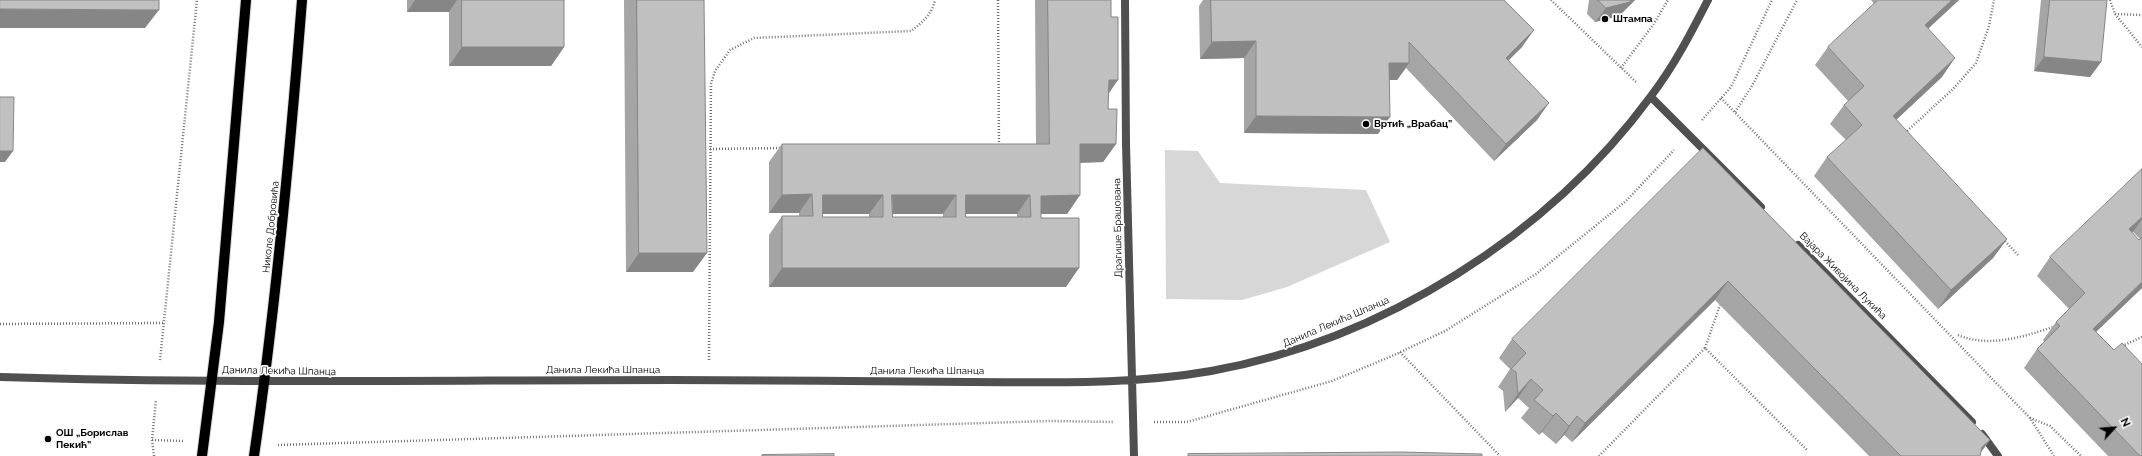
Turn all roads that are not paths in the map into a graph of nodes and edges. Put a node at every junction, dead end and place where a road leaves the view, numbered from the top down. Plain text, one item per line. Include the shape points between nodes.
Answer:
1 (246, 0) edge
2 (302, 0) edge
3 (1125, 0) edge
4 (1708, 0) edge
5 (1651, 97) junction
6 (1768, 214) edge
7 (1790, 237) edge
8 (0, 377) edge
9 (210, 380) junction
10 (1131, 380) junction
11 (265, 381) junction
12 (202, 456) edge
13 (254, 456) edge
14 (1134, 456) edge
15 (1998, 456) edge

1 - 9 main road via 219,322
2 - 11 main road, Николе Добровића via 292,139
3 - 10 street, Драгише Брашована
4 - 5 street, Данила Лекића Шпанца via 1683,49
5 - 6 street
5 - 10 street, Данила Лекића Шпанца via 1572,185 1501,244 1416,298 1360,324 1280,355 1208,371
7 - 15 street, Вајара Живојина Лукића via 1965,415
8 - 9 street, Данила Лекића Шпанца
9 - 11 street, Данила Лекића Шпанца
9 - 12 main road
10 - 11 street, Данила Лекића Шпанца via 1087,383 709,380
10 - 14 street, Драгише Брашована
11 - 13 main road, Николе Добровића

